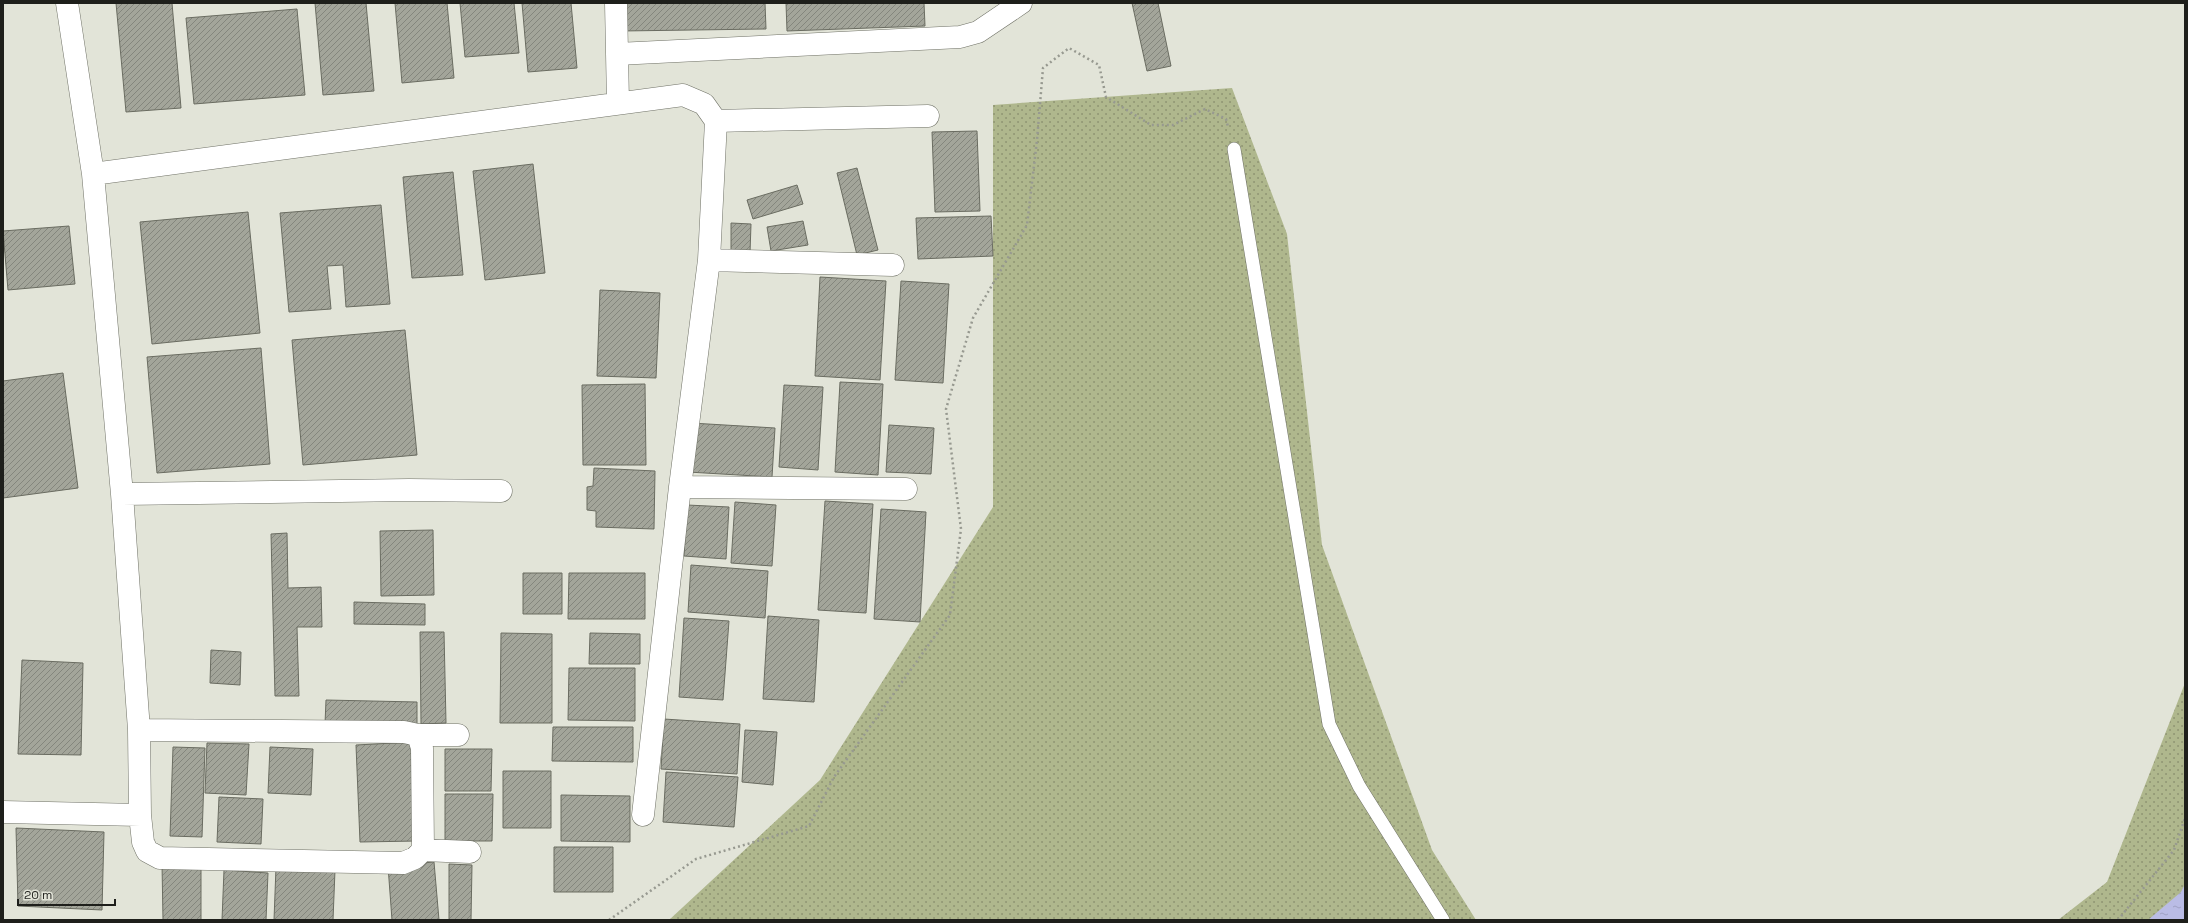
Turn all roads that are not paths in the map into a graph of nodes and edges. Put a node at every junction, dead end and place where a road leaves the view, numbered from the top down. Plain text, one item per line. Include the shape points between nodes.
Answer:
1 (67, 3) edge
2 (616, 3) edge
3 (1021, 3) edge
4 (617, 54) junction
5 (618, 103) junction
6 (928, 116) dead end
7 (716, 121) junction
8 (1234, 149) road end
9 (93, 174) junction
10 (709, 260) junction
11 (893, 265) dead end
12 (680, 487) junction
13 (906, 489) dead end
14 (501, 491) dead end
15 (122, 494) junction
16 (139, 730) junction
17 (418, 735) junction
18 (458, 736) dead end
19 (3, 812) edge
20 (140, 815) junction
21 (643, 815) dead end
22 (423, 850) junction
23 (470, 852) dead end
24 (1442, 920) edge

1 - 9 street
2 - 4 street
3 - 4 street via 978,32 960,36
4 - 5 street
5 - 7 street via 683,95 704,104
5 - 9 street
6 - 7 street
7 - 10 street
8 - 24 lane via 1329,724 1358,786
9 - 15 street
10 - 11 street
10 - 12 street
12 - 13 street
12 - 21 street
14 - 15 street
15 - 16 street
16 - 17 street via 404,732
16 - 20 street
17 - 18 street
17 - 22 street via 422,748
19 - 20 street
20 - 22 street via 143,842 147,851 160,858 403,862 415,858
22 - 23 street

